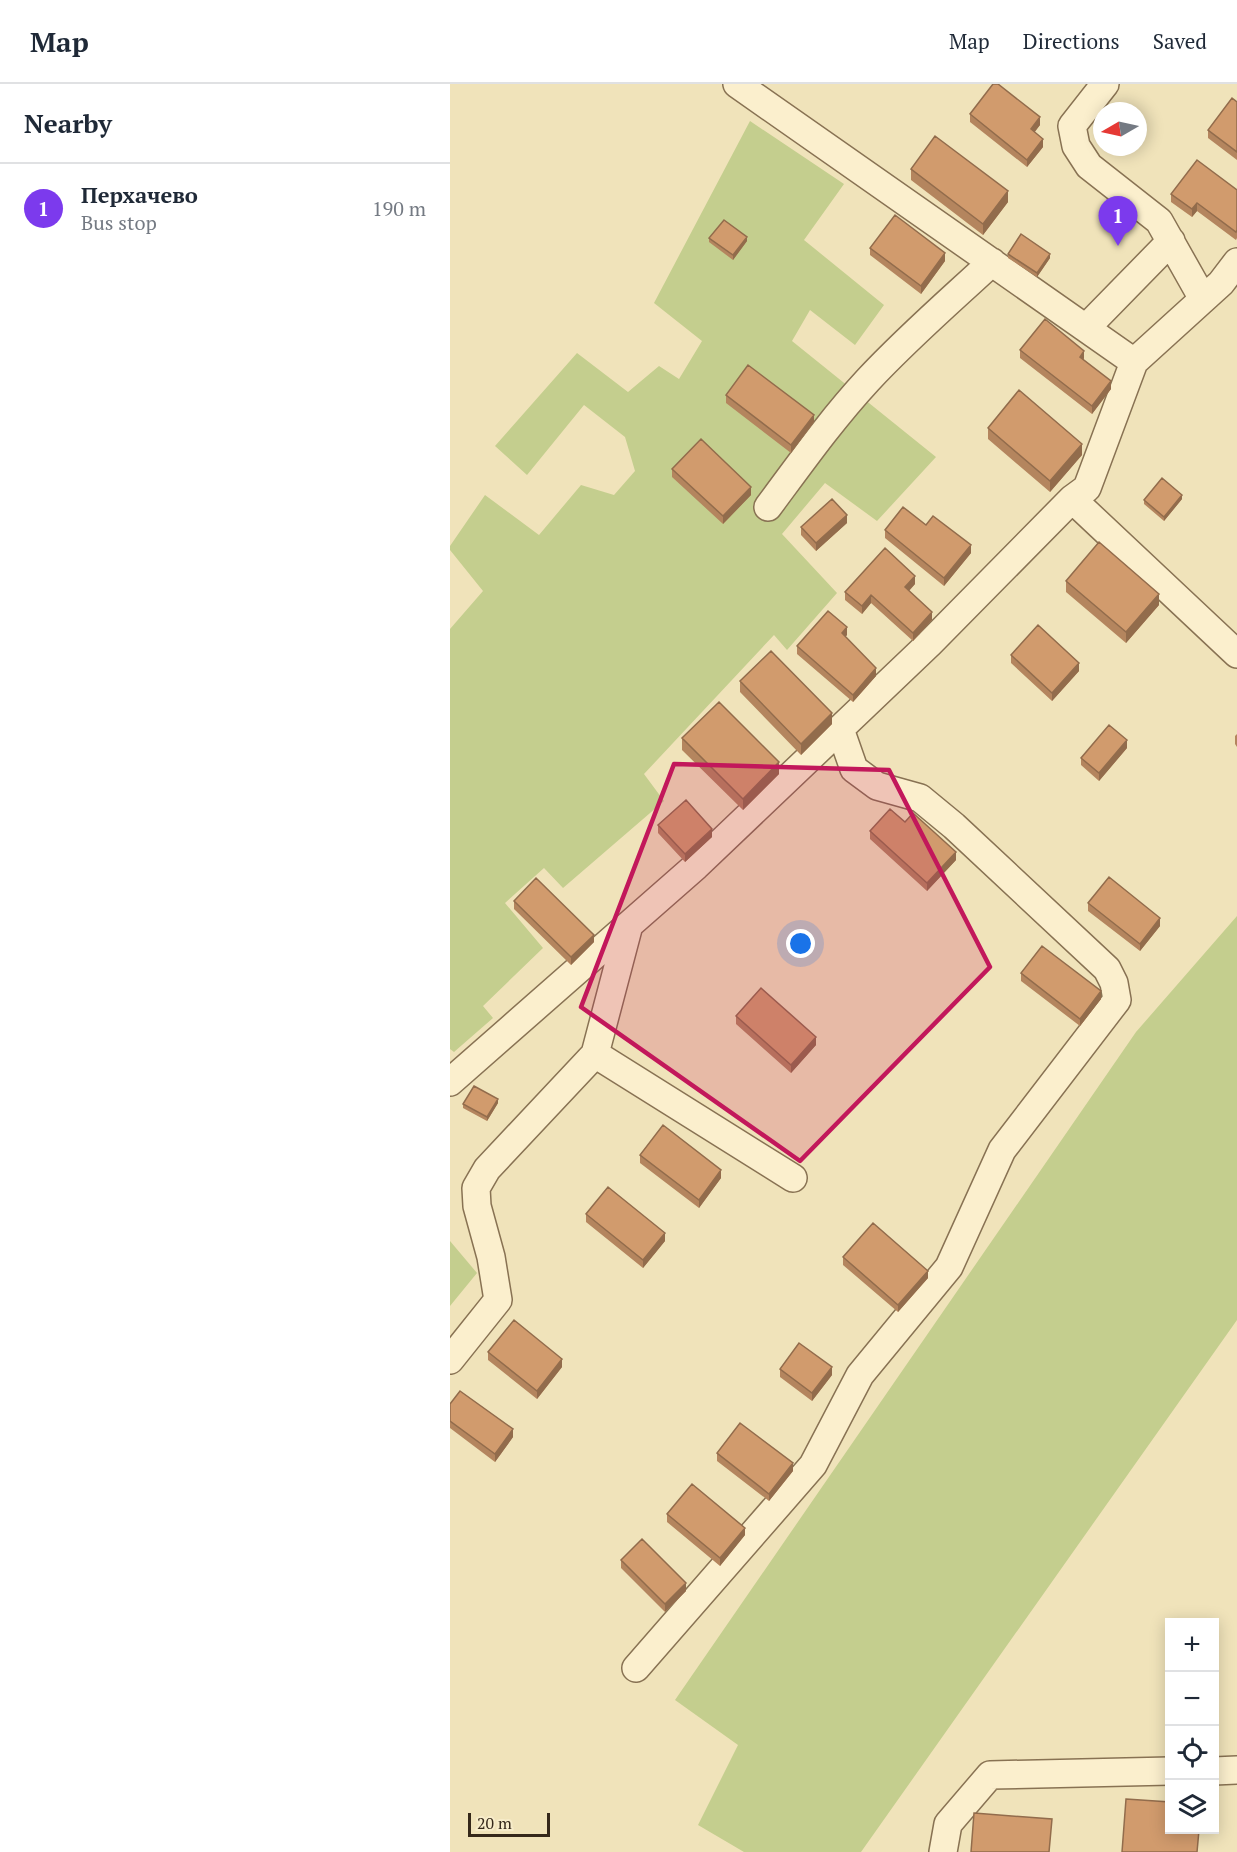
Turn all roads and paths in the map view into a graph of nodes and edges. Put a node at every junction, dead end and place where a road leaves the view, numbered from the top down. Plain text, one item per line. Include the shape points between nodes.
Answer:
1 (737, 84) edge
2 (1105, 84) edge
3 (1171, 241) junction
4 (992, 262) junction
5 (1237, 262) edge
6 (1220, 294) edge
7 (1086, 328) junction
8 (1134, 362) junction
9 (1072, 499) junction
10 (768, 507) dead end
11 (1237, 654) edge
12 (840, 729) junction
13 (629, 925) junction
14 (595, 1054) junction
15 (450, 1082) edge
16 (793, 1178) dead end
17 (450, 1360) edge
18 (636, 1668) dead end
19 (1237, 1770) edge
20 (1219, 1771) edge
21 (1165, 1772) edge
22 (943, 1852) edge

1 - 4 street
2 - 3 street via 1072,126 1076,146 1089,166 1159,221
3 - 6 street
3 - 7 street
4 - 7 street
4 - 10 street via 868,380
5 - 6 street
6 - 8 street
7 - 8 street
8 - 9 street via 1087,488
9 - 11 street
9 - 12 street
12 - 13 street
12 - 18 street via 854,769 877,786 920,798 954,826 1107,969 1117,1000 1002,1150 949,1267 860,1375 813,1465
13 - 14 street
13 - 15 street
14 - 16 street
14 - 17 street via 487,1169 476,1188 498,1300
19 - 20 street
21 - 22 street via 990,1775 948,1824

